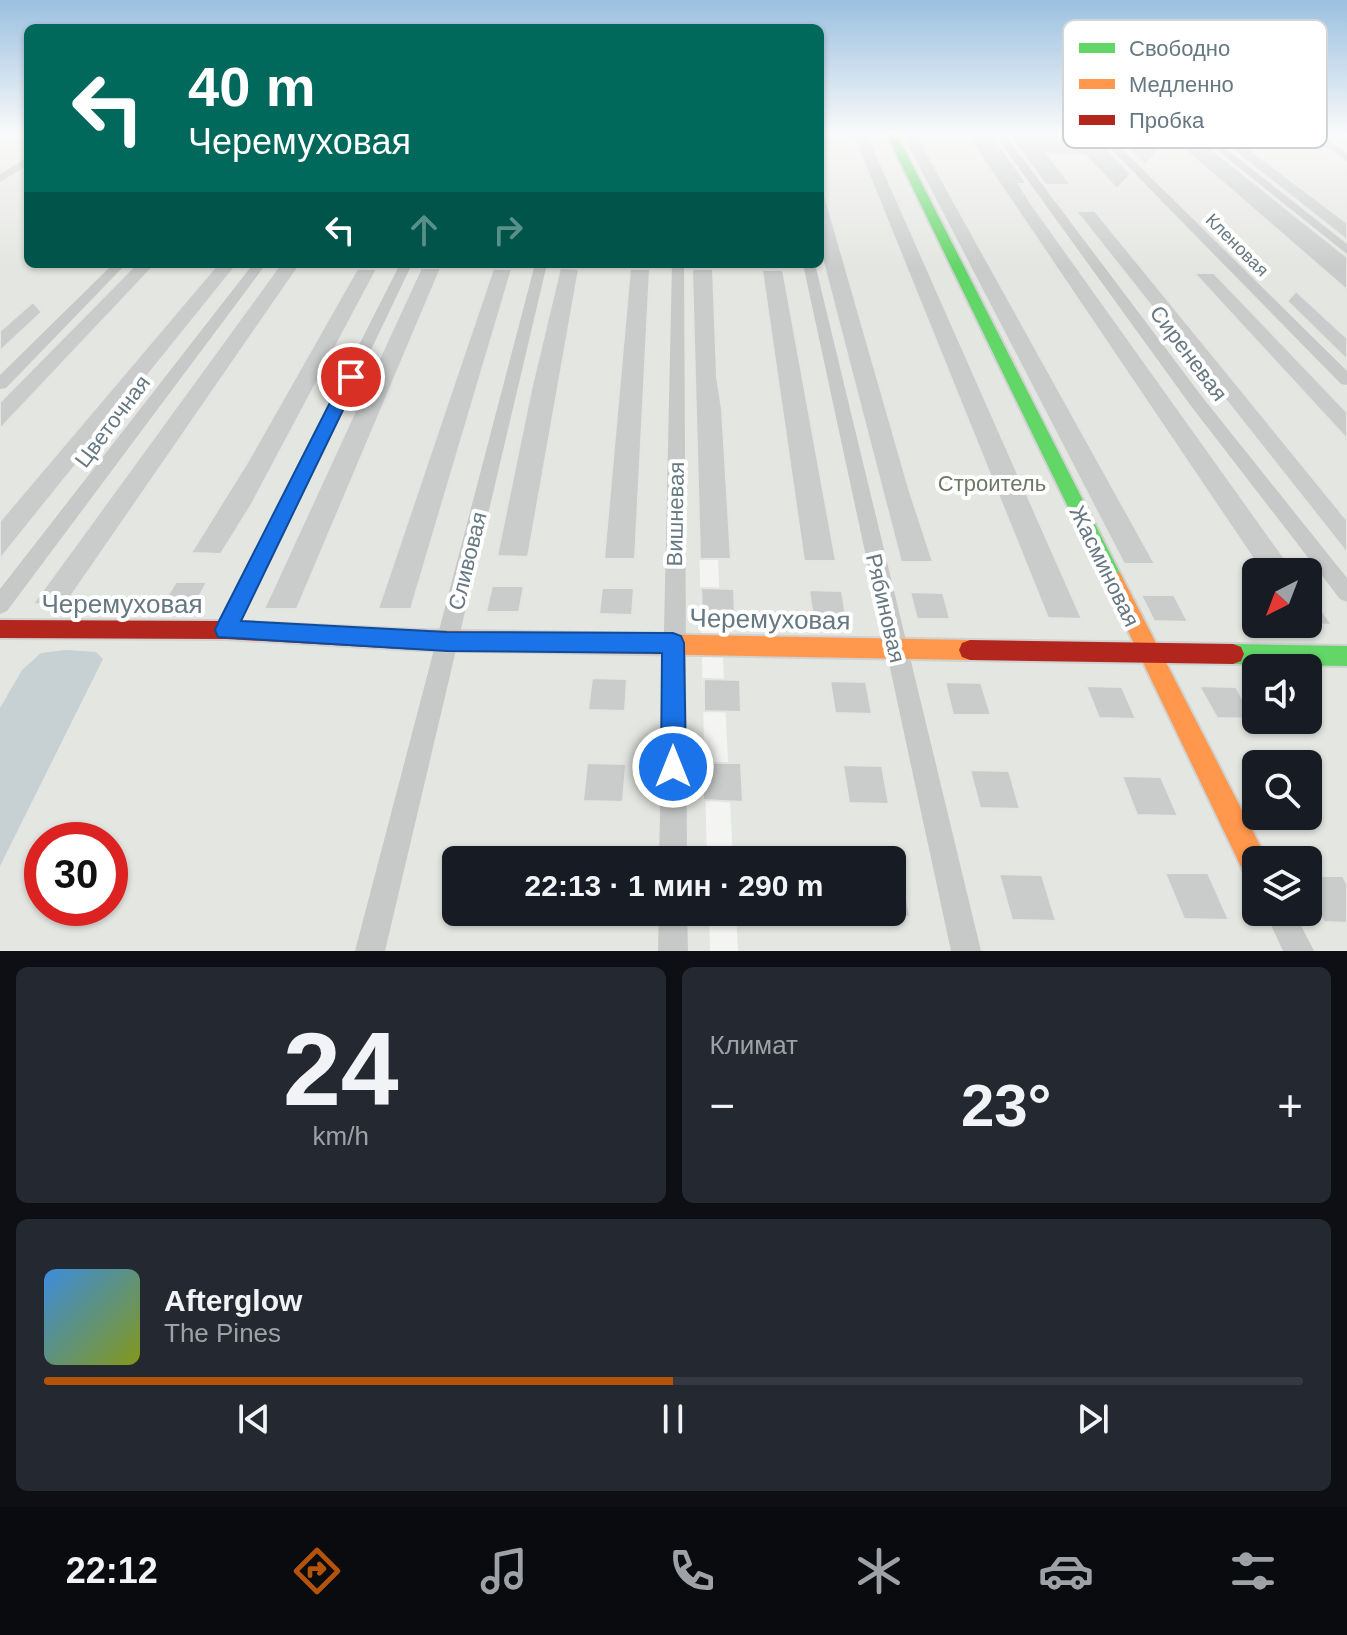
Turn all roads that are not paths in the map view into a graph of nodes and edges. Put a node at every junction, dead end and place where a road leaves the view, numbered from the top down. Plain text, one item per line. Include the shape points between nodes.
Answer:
1 (914, 179) edge
2 (1033, 179) edge
3 (1146, 179) edge
4 (1259, 179) edge
5 (1347, 250) edge
6 (116, 268) edge
7 (257, 268) edge
8 (404, 268) edge
9 (540, 268) edge
10 (678, 268) edge
11 (810, 268) edge
12 (1347, 380) edge
13 (0, 384) edge
14 (1347, 593) edge
15 (0, 605) edge
16 (0, 629) edge
17 (226, 630) junction
18 (447, 642) junction
19 (673, 643) junction
20 (894, 647) junction
21 (1147, 651) junction
22 (1347, 656) edge
23 (673, 846) edge
24 (1245, 846) edge
25 (673, 926) edge
26 (1286, 926) edge
27 (370, 951) edge
28 (673, 951) edge
29 (966, 951) edge
30 (1299, 951) edge

1 - 21 street, Жасминовая
2 - 14 street, Сиреневая
3 - 12 street, Кленовая
4 - 5 street
6 - 13 street
7 - 15 street, Цветочная
8 - 17 street
9 - 18 street, Сливовая
10 - 19 street, Вишневая
11 - 20 street, Рябиновая
16 - 17 street, Черемуховая
17 - 18 street, Черемуховая
18 - 19 street, Черемуховая
18 - 27 street, Сливовая
19 - 20 street, Черемуховая
19 - 23 street, Вишневая
20 - 21 street, Черемуховая
20 - 29 street, Рябиновая
21 - 22 street, Черемуховая
21 - 24 street, Жасминовая
25 - 28 street
26 - 30 street

